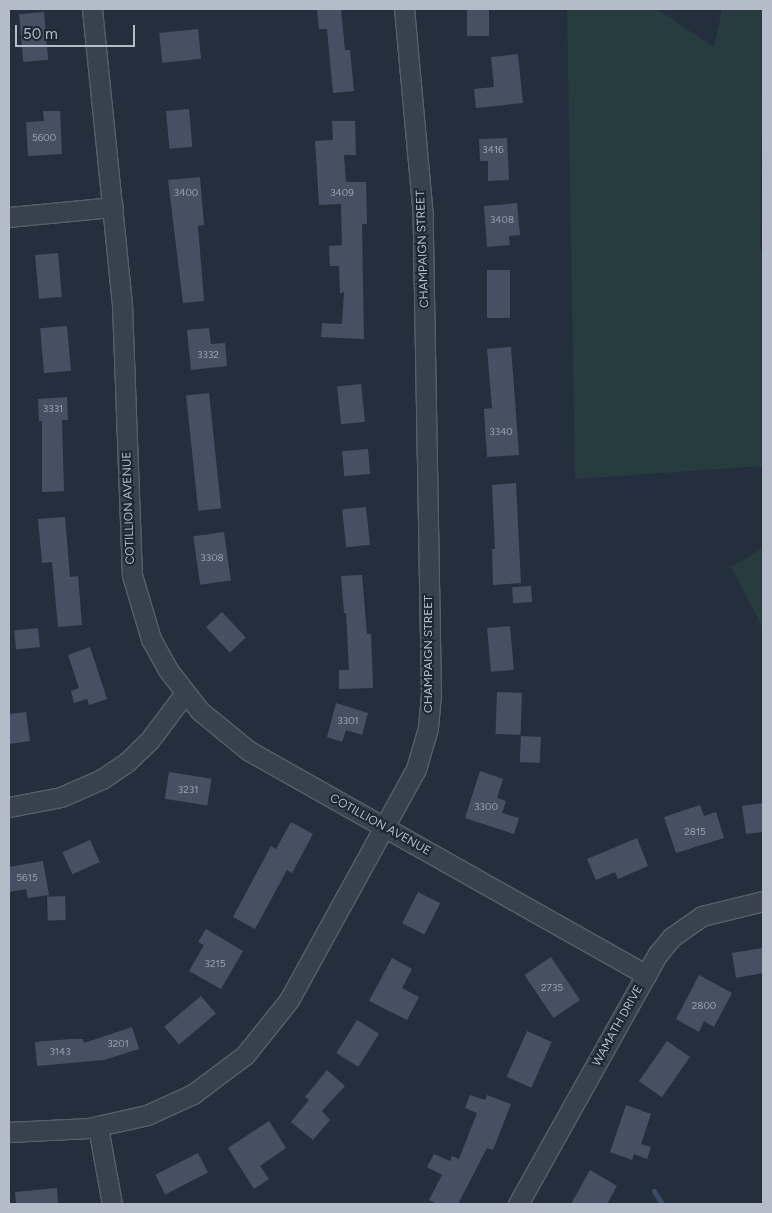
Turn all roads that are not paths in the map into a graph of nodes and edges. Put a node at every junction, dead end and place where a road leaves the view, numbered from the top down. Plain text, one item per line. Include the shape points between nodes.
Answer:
1 (92, 9) edge
2 (404, 9) edge
3 (113, 208) junction
4 (9, 217) edge
5 (184, 693) junction
6 (9, 807) edge
7 (386, 828) junction
8 (763, 901) edge
9 (646, 975) junction
10 (98, 1127) junction
11 (9, 1132) edge
12 (112, 1204) edge
13 (518, 1204) edge

1 - 3 street, COTILLION AVENUE
2 - 7 street, CHAMPAIGN STREET via 423,217 431,695 428,728 416,769
3 - 4 street
3 - 5 street, COTILLION AVENUE via 126,368 132,575 151,639
5 - 6 street via 149,741 102,780 61,797
5 - 7 street, COTILLION AVENUE via 221,731 248,751
7 - 9 street, COTILLION AVENUE
7 - 10 street, CHAMPAIGN STREET via 289,1000 245,1055 222,1075 178,1102 147,1115
8 - 9 street, WAMATH DRIVE via 724,908 692,921 672,937
9 - 13 street, WAMATH DRIVE
10 - 11 street, CHAMPAIGN STREET
10 - 12 street

